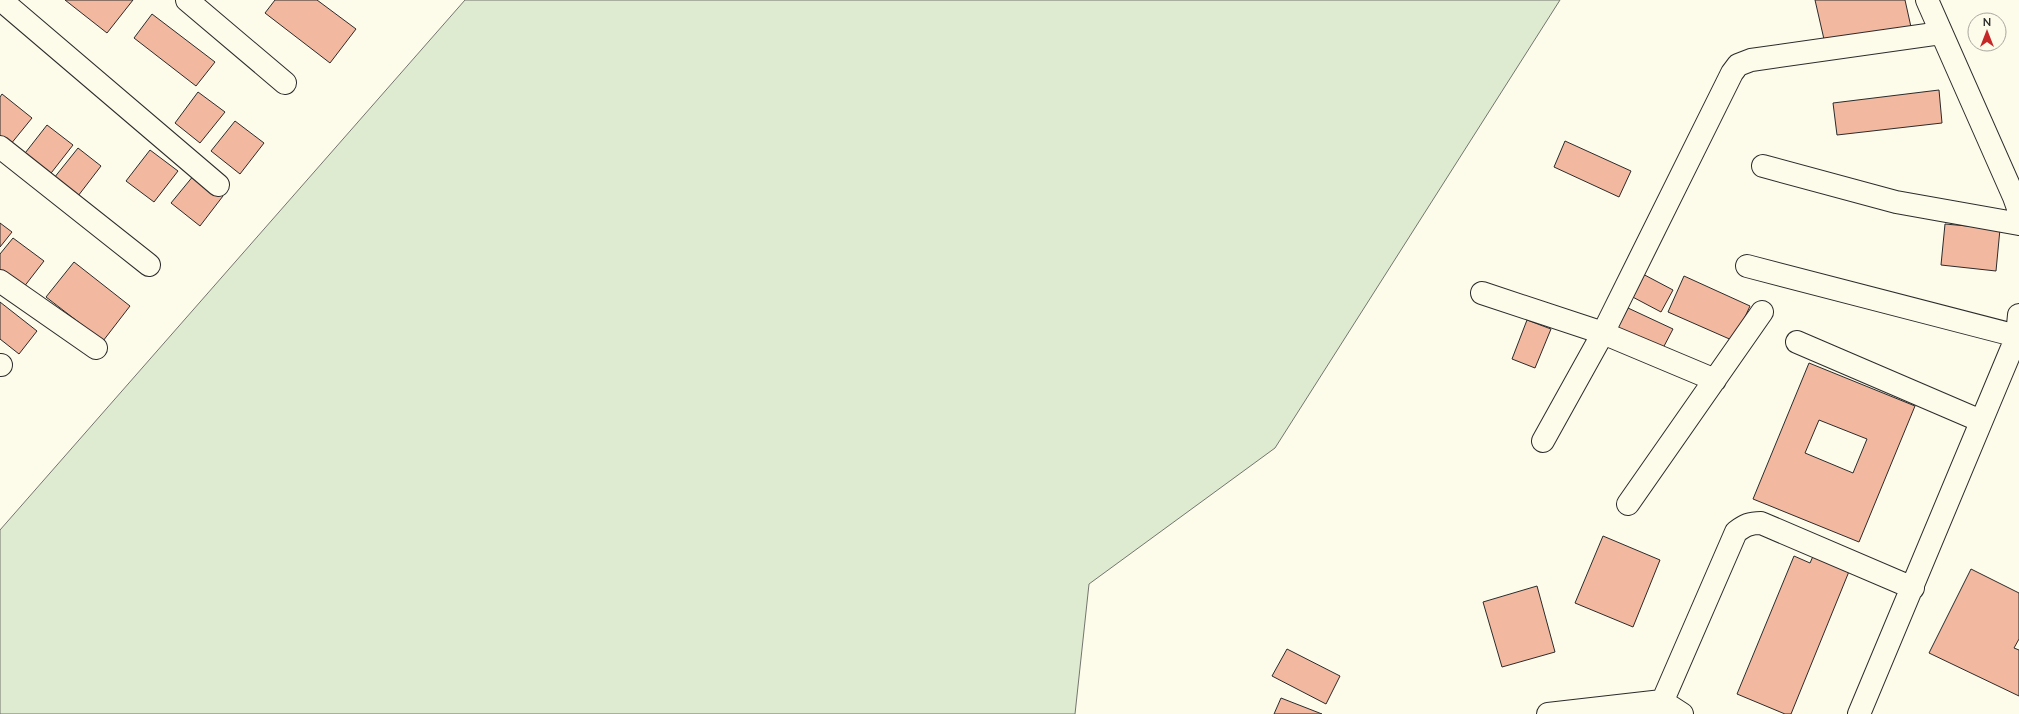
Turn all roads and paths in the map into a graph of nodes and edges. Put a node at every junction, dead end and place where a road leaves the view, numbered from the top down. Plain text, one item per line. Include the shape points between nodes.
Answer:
1 (1, 0) edge
2 (187, 0) edge
3 (1927, 0) edge
4 (1941, 33) junction
5 (285, 83) dead end
6 (0, 147) edge
7 (1763, 166) dead end
8 (218, 185) dead end
9 (2019, 212) edge
10 (2019, 224) edge
11 (149, 265) dead end
12 (1747, 266) dead end
13 (0, 281) edge
14 (1482, 293) dead end
15 (1762, 312) dead end
16 (2019, 315) edge
17 (1603, 333) junction
18 (2017, 336) junction
19 (1797, 342) dead end
20 (96, 348) dead end
21 (1715, 380) junction
22 (1981, 421) junction
23 (1543, 441) dead end
24 (1628, 504) dead end
25 (1913, 588) junction
26 (1659, 708) edge
27 (1548, 714) edge
28 (1682, 714) edge
29 (1859, 714) edge

1 - 8 street
2 - 5 street
3 - 4 street
4 - 9 street
4 - 17 street via 1751,60 1738,65
6 - 11 street
7 - 10 street via 1896,202
12 - 18 street
13 - 20 street
14 - 17 street
15 - 21 street
16 - 18 street
17 - 21 street
17 - 23 street
18 - 22 street
19 - 22 street
21 - 24 street
22 - 25 street
25 - 26 street via 1761,523 1744,526 1736,532
25 - 29 street
26 - 27 street
26 - 28 street

